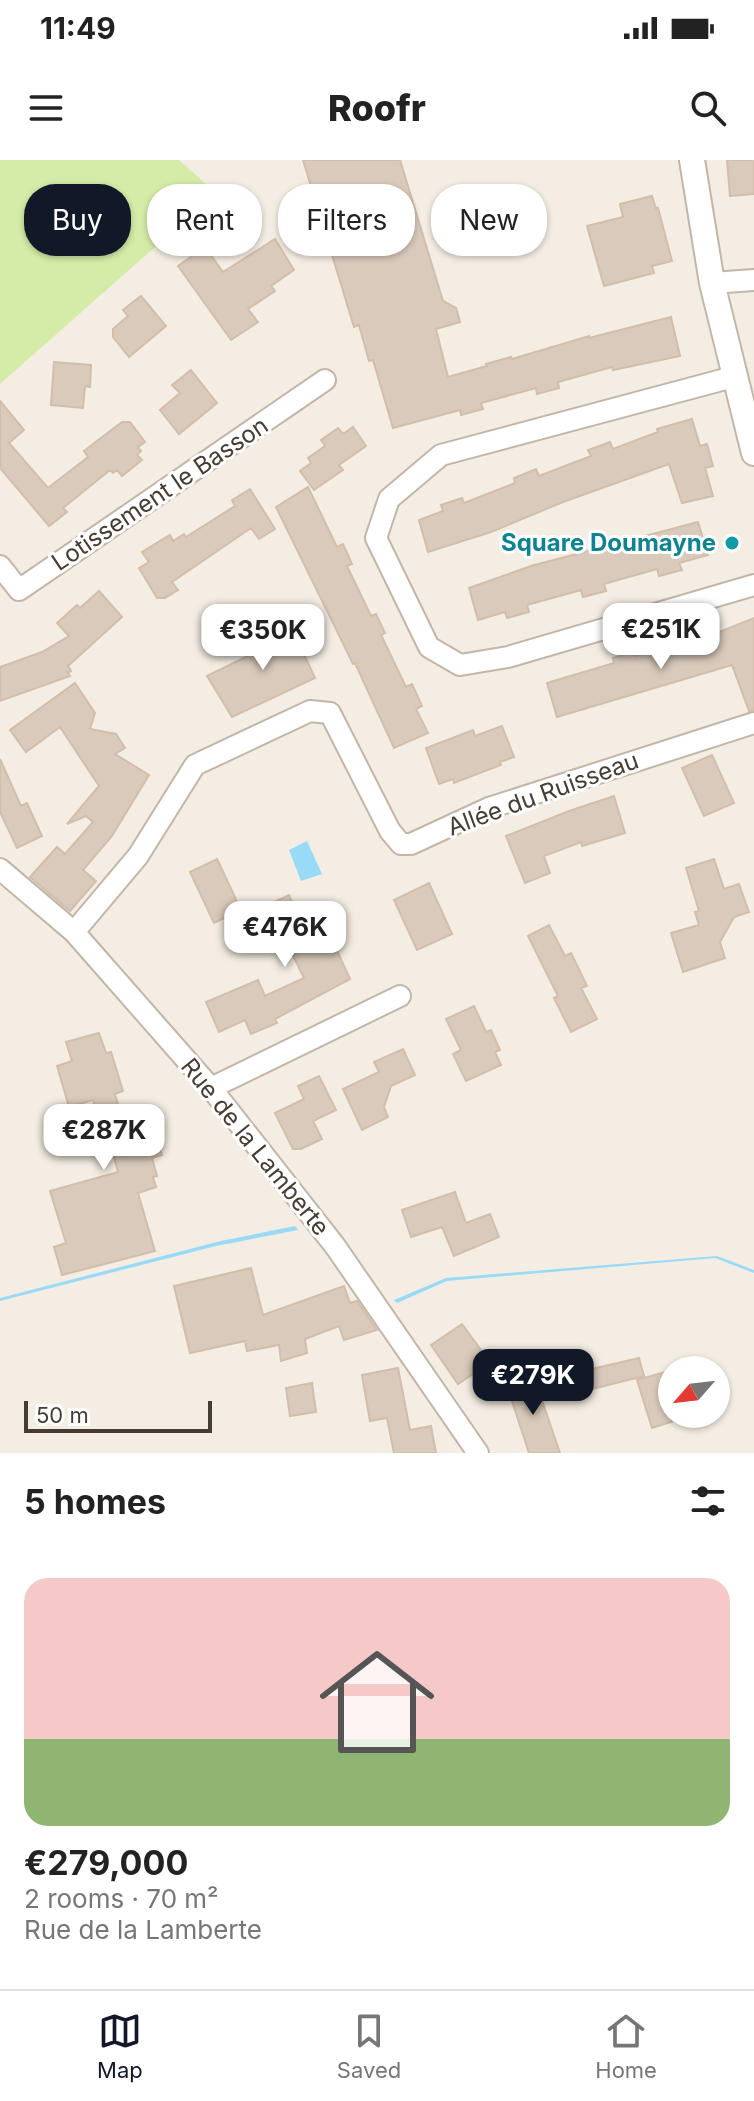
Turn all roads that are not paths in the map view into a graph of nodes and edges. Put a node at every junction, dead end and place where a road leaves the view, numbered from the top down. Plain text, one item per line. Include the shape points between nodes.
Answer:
1 (692, 160) edge
2 (754, 280) edge
3 (712, 283) junction
4 (733, 377) junction
5 (325, 380) dead end
6 (754, 453) edge
7 (0, 566) edge
8 (754, 585) edge
9 (754, 723) edge
10 (0, 869) edge
11 (74, 932) junction
12 (400, 996) dead end
13 (211, 1088) junction
14 (478, 1453) edge

1 - 3 street
2 - 3 street
3 - 4 street
4 - 6 street
4 - 8 street via 441,455 389,499 376,538 429,647 460,665 508,657
5 - 7 street, Lotissement le Basson via 19,590
9 - 11 street, Allée du Ruisseau via 489,808 401,844 330,713 310,711 195,765 138,856
10 - 11 street, Rue de la Lamberte
11 - 13 street, Rue de la Lamberte
12 - 13 street
13 - 14 street, Rue de la Lamberte via 335,1246

